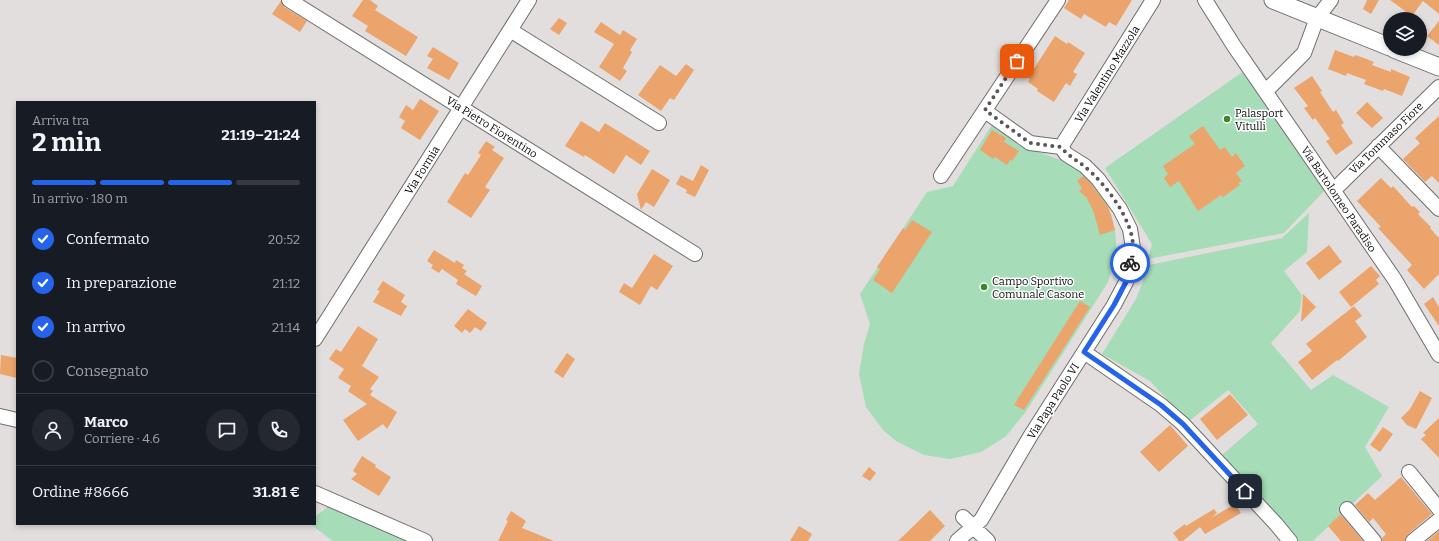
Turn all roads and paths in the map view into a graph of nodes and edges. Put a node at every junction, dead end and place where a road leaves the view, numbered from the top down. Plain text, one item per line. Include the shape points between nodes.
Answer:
1 (290, 0) edge
2 (528, 0) edge
3 (1058, 0) edge
4 (1153, 0) edge
5 (1196, 0) edge
6 (1205, 0) edge
7 (1273, 0) edge
8 (1331, 0) edge
9 (1317, 18) junction
10 (510, 30) junction
11 (1383, 44) edge
12 (1234, 46) junction
13 (1412, 56) edge
14 (1439, 67) edge
15 (1439, 87) edge
16 (1266, 92) junction
17 (461, 108) junction
18 (985, 110) junction
19 (659, 123) dead end
20 (1378, 146) junction
21 (1061, 147) junction
22 (941, 176) dead end
23 (1334, 190) junction
24 (1439, 210) edge
25 (695, 254) dead end
26 (316, 337) edge
27 (1084, 352) junction
28 (1439, 355) edge
29 (0, 416) edge
30 (16, 420) edge
31 (1409, 472) dead end
32 (316, 493) edge
33 (1347, 509) dead end
34 (1439, 509) edge
35 (1439, 520) edge
36 (968, 522) junction
37 (425, 541) edge
38 (957, 541) edge
39 (988, 541) edge
40 (1290, 541) edge
41 (1374, 541) edge
42 (1413, 541) edge

1 - 17 street, Via Pietro Fiorentino
2 - 10 street, Via Formia
3 - 18 street
4 - 21 street, Via Valentino Mazzola
5 - 12 street, Via Bartolomeo Paradiso
6 - 12 street, Via Bartolomeo Paradiso
7 - 9 street
8 - 9 street
9 - 11 street
9 - 16 street via 1304,53
10 - 17 street, Via Formia
10 - 19 street
12 - 16 street, Via Bartolomeo Paradiso
13 - 14 street
15 - 20 street, Via Tommaso Fiore
16 - 23 street, Via Bartolomeo Paradiso
17 - 25 street, Via Pietro Fiorentino
17 - 26 street, Via Formia
18 - 21 street via 1030,143
18 - 22 street
20 - 23 street, Via Tommaso Fiore
20 - 24 street
21 - 27 street, Via Papa Paolo VI via 1066,154 1085,166 1108,191 1130,229 1134,248 1126,282
23 - 28 street, Via Bartolomeo Paradiso via 1395,280
27 - 36 street, Via Papa Paolo VI via 981,520
27 - 40 street via 1161,405 1188,430
29 - 30 street
31 - 34 street
32 - 37 street
33 - 41 street
35 - 42 street
36 - 38 street, Via Papa Paolo VI
36 - 39 street

